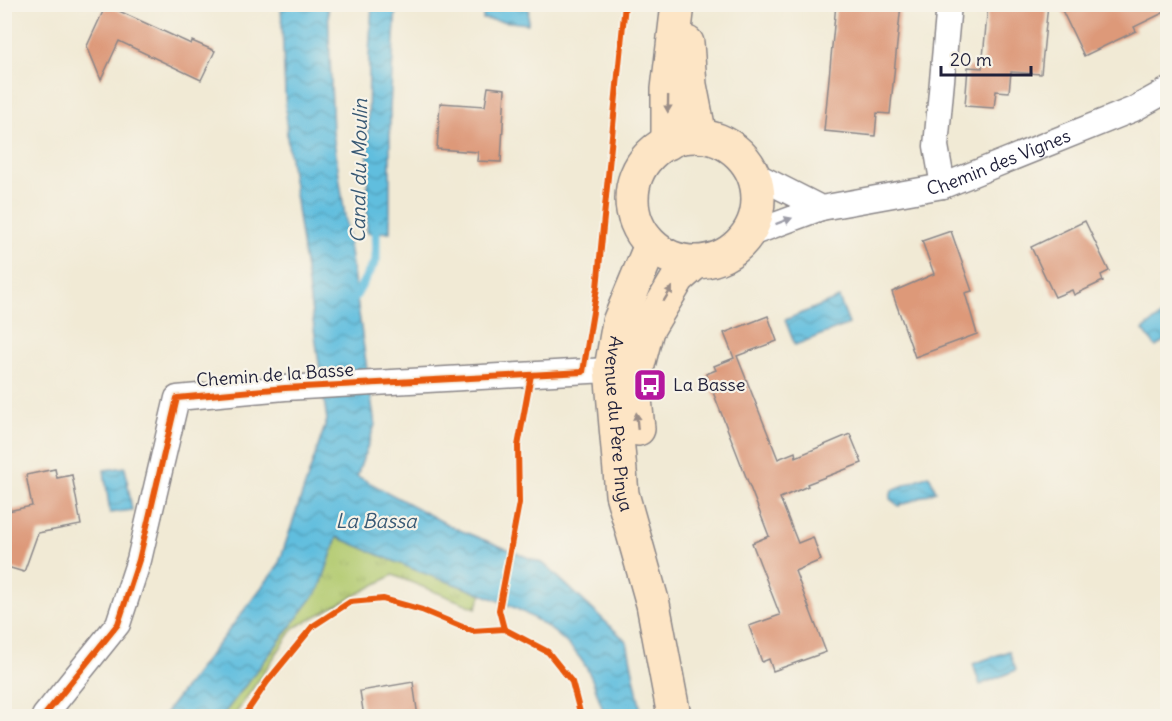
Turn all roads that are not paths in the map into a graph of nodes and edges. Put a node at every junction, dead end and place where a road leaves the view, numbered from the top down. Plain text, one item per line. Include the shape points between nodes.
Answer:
1 (678, 4) edge
2 (684, 4) edge
3 (949, 4) edge
4 (1167, 90) edge
5 (700, 136) junction
6 (668, 143) junction
7 (752, 173) junction
8 (943, 186) junction
9 (821, 208) junction
10 (748, 234) junction
11 (651, 245) junction
12 (695, 263) junction
13 (624, 369) junction
14 (44, 717) edge
15 (674, 717) edge

1 -> 6 main road via 668,89
2 - 5 main road via 690,85
3 - 8 street via 936,146
4 - 8 street, Chemin des Vignes via 1134,109
5 - 6 main road
5 - 7 main road via 731,147
6 - 11 main road via 645,162 633,190 633,210 639,229
7 - 9 street
7 - 10 main road via 758,193 756,215
8 - 9 street, Chemin des Vignes
10 -> 9 street, Chemin des Vignes
10 - 12 main road via 725,255
11 - 12 main road via 679,261
11 - 13 main road, Avenue du Père Pinya via 619,322
13 -> 12 main road, Avenue du Père Pinya via 678,278
13 - 14 street, Chemin de la Basse via 177,398 139,560 118,624
13 - 15 main road, Avenue du Père Pinya via 635,399 653,604

